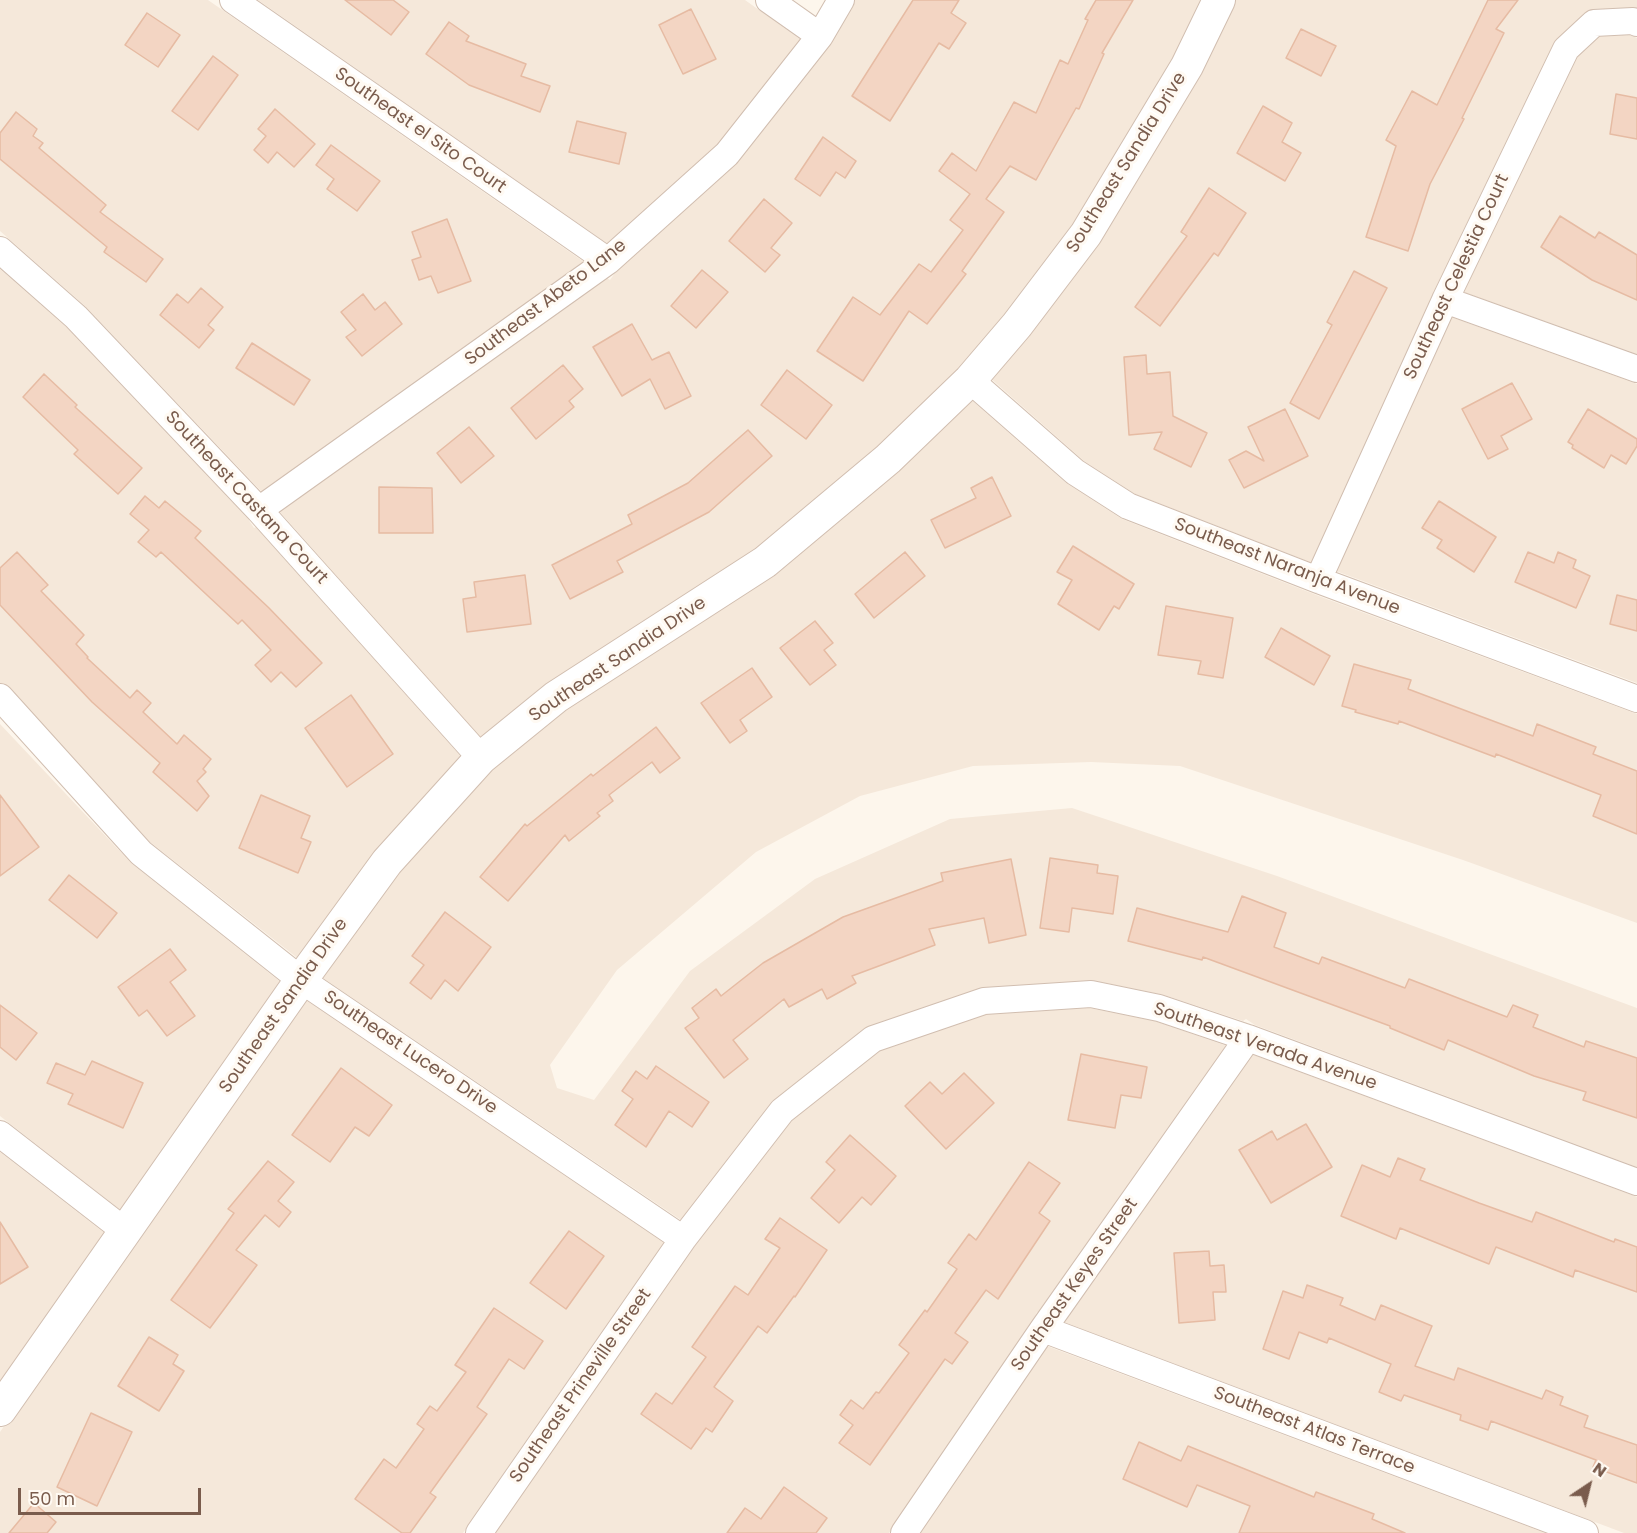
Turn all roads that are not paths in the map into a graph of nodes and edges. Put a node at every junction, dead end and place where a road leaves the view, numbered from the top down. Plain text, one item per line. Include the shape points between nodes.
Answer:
1 (233, 0) edge
2 (769, 0) edge
3 (841, 0) edge
4 (1219, 0) edge
5 (1637, 23) edge
6 (820, 36) junction
7 (0, 250) edge
8 (608, 261) junction
9 (1445, 300) junction
10 (1637, 369) edge
11 (970, 380) junction
12 (259, 510) junction
13 (1318, 580) junction
14 (0, 697) edge
15 (1637, 699) edge
16 (481, 758) junction
17 (301, 980) junction
18 (1248, 1038) junction
19 (0, 1134) edge
20 (1637, 1182) edge
21 (125, 1232) junction
22 (683, 1239) junction
23 (1043, 1329) junction
24 (0, 1410) edge
25 (479, 1533) edge
26 (904, 1533) edge
27 (1585, 1533) edge

1 - 8 street, Southeast el Sito Court
2 - 6 street
3 - 6 street, Southeast Abeto Lane
4 - 11 street, Southeast Sandia Drive via 1187,66 1086,234
5 - 9 street, Southeast Celestia Court via 1594,23 1566,49
6 - 8 street, Southeast Abeto Lane via 727,154
7 - 12 street, Southeast Castana Court via 76,316
8 - 12 street, Southeast Abeto Lane
9 - 10 street
9 - 13 street, Southeast Celestia Court
11 - 13 street, Southeast Naranja Avenue via 1075,472 1128,506
11 - 16 street, Southeast Sandia Drive via 888,459 765,562 556,697
12 - 16 street, Southeast Castana Court
13 - 15 street, Southeast Naranja Avenue
14 - 17 street, Southeast Lucero Drive via 141,853
16 - 17 street, Southeast Sandia Drive via 387,862
17 - 21 street, Southeast Sandia Drive
17 - 22 street, Southeast Lucero Drive
18 - 20 street, Southeast Verada Avenue
18 - 22 street, Southeast Verada Avenue via 1159,1008 1091,994 984,1001 873,1039 782,1111
18 - 23 street, Southeast Keyes Street
19 - 21 street
21 - 24 street, Southeast Sandia Drive
22 - 25 street, Southeast Prineville Street
23 - 26 street, Southeast Keyes Street
23 - 27 street, Southeast Atlas Terrace

